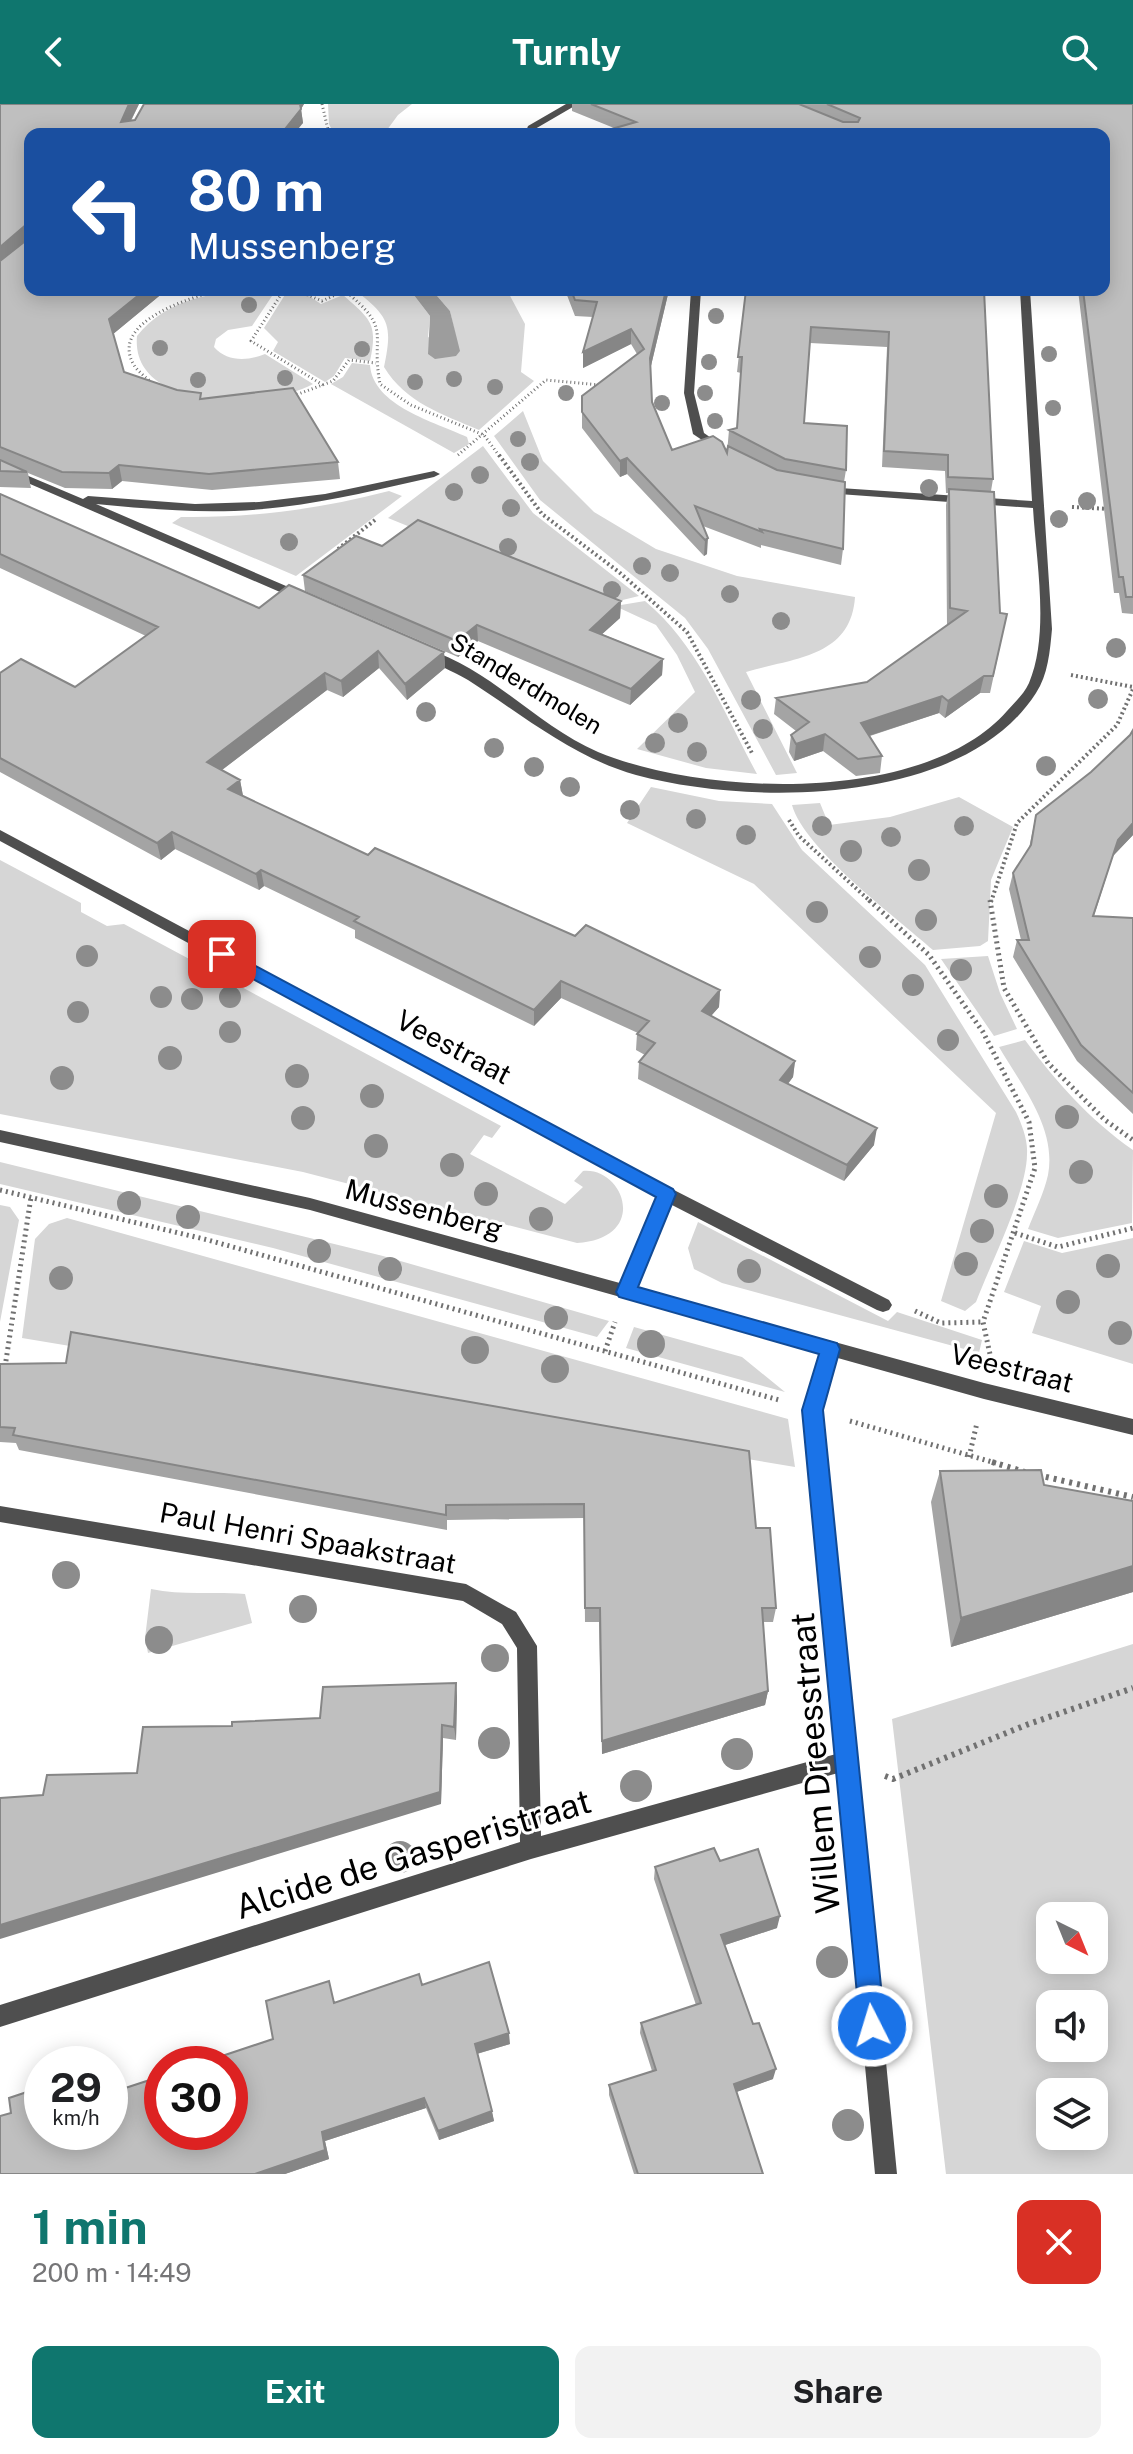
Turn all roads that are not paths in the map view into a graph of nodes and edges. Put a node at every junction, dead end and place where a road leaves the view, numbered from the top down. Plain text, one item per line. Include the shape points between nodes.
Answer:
1 (573, 104) edge
2 (531, 128) edge
3 (696, 296) edge
4 (1025, 296) edge
5 (737, 461) edge
6 (0, 467) edge
7 (434, 474) road end
8 (809, 487) edge
9 (70, 499) junction
10 (1039, 505) junction
11 (311, 602) edge
12 (419, 649) edge
13 (0, 835) edge
14 (0, 1136) edge
15 (666, 1194) junction
16 (626, 1292) junction
17 (883, 1305) road end
18 (830, 1349) junction
19 (1133, 1427) edge
20 (0, 1514) edge
21 (848, 1760) junction
22 (531, 1849) junction
23 (0, 2016) edge
24 (886, 2174) edge

1 - 2 street
3 - 5 street via 689,393 699,434
4 - 10 street, Standerdmolen
6 - 9 street
7 - 9 street via 260,506 165,507
8 - 10 street
9 - 11 street
10 - 12 street, Standerdmolen via 1046,629 1041,668 1030,694 1010,719 977,744 930,767 880,780 819,788 696,785 593,754 461,667
13 - 15 street, Veestraat
14 - 16 street, Mussenberg via 310,1204
15 - 16 street
15 - 17 street, Veestraat
16 - 18 street, Mussenberg
18 - 19 street, Veestraat
18 - 21 street, Willem Dreesstraat via 813,1410
20 - 22 street, Paul Henri Spaakstraat via 466,1593 509,1618 527,1646
21 - 22 street, Alcide de Gasperistraat
21 - 24 street, Willem Dreesstraat
22 - 23 street, Alcide de Gasperistraat

